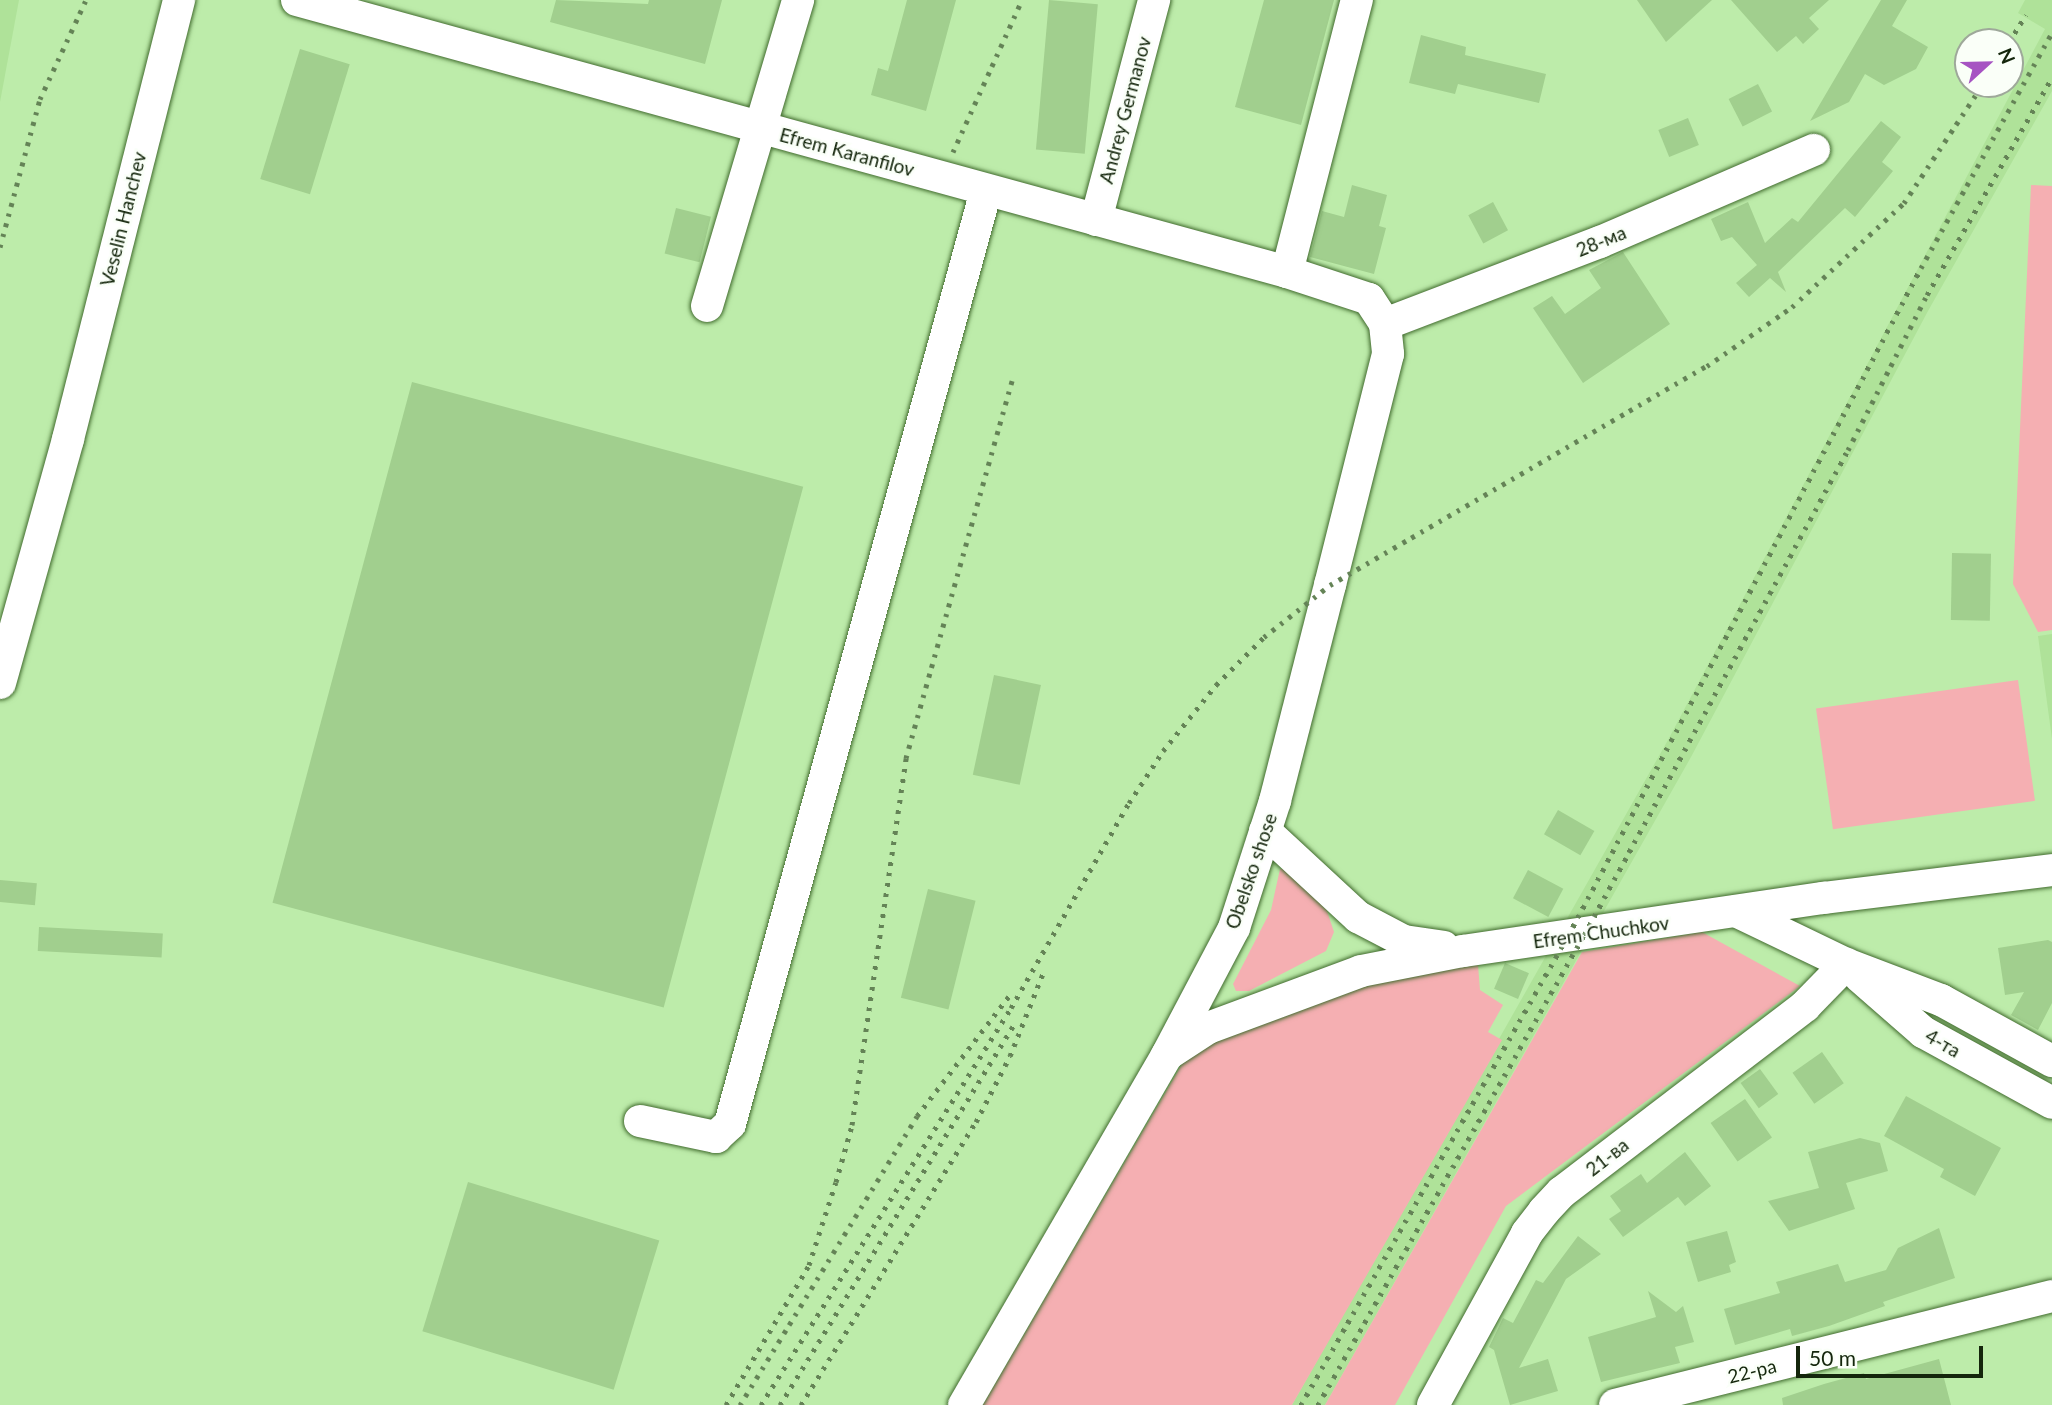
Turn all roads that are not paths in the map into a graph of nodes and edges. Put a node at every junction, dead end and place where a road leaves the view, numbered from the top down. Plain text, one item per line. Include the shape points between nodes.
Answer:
1 (179, 0) edge
2 (297, 0) edge
3 (798, 0) edge
4 (1154, 0) edge
5 (1357, 0) edge
6 (761, 129) junction
7 (1814, 150) dead end
8 (986, 191) junction
9 (1096, 220) junction
10 (1287, 272) junction
11 (707, 306) dead end
12 (1385, 324) junction
13 (0, 683) edge
14 (1265, 831) junction
15 (2052, 870) edge
16 (1736, 911) junction
17 (1463, 951) junction
18 (1846, 964) junction
19 (1167, 1055) junction
20 (2052, 1061) edge
21 (2052, 1103) edge
22 (640, 1121) dead end
23 (2052, 1296) edge
24 (964, 1405) edge
25 (1433, 1405) edge
26 (1615, 1405) edge

1 - 13 street, Veselin Hanchev via 68,439
2 - 6 street, Efrem Karanfilov via 451,39
3 - 6 street
4 - 9 street, Andrey Germanov
5 - 10 street
6 - 8 street, Efrem Karanfilov
6 - 11 street
7 - 12 street, 28-ма via 1600,242
8 - 9 street, Efrem Karanfilov
8 - 22 street via 730,1124 716,1137
9 - 10 street, Efrem Karanfilov
10 - 12 street, Efrem Karanfilov via 1368,299
12 - 14 street, Obelsko shose via 1388,354
14 - 17 street via 1358,916 1404,941
14 - 19 street, Obelsko shose via 1234,928
15 - 16 street, Efrem Chuchkov
16 - 17 street, Efrem Chuchkov
16 - 18 street, 4-та
17 - 19 street, Efrem Chuchkov via 1361,971 1208,1028
18 - 20 street, 4-та via 1941,1000
18 - 21 street, 4-та via 1923,1032
18 - 25 street, 21-ва via 1805,1006 1562,1192 1544,1211 1527,1233
19 - 24 street, Obelsko shose
23 - 26 street, 22-ра

